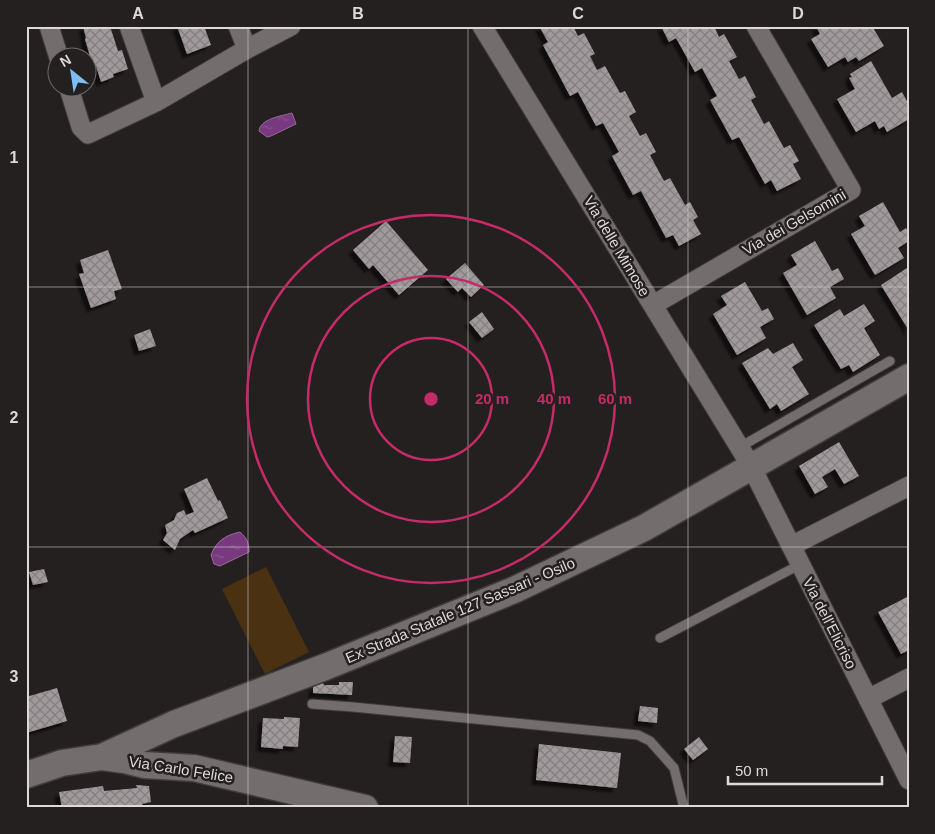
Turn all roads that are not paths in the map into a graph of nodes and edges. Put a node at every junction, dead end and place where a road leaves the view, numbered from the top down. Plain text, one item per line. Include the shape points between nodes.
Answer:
1 (49, 26) edge
2 (129, 26) edge
3 (238, 26) edge
4 (291, 26) edge
5 (482, 26) edge
6 (756, 26) edge
7 (56, 48) edge
8 (247, 49) junction
9 (71, 98) edge
10 (156, 102) junction
11 (652, 305) junction
12 (899, 369) edge
13 (746, 457) junction
14 (909, 486) edge
15 (791, 546) junction
16 (801, 564) junction
17 (660, 638) dead end
18 (909, 678) edge
19 (868, 699) junction
20 (312, 704) dead end
21 (102, 757) junction
22 (26, 775) edge
23 (909, 780) edge
24 (365, 808) edge
25 (684, 808) edge

1 - 7 street
2 - 10 street
3 - 8 street
4 - 8 street
5 - 11 street, Via delle Mimose
6 - 11 street, Via dei Gelsomini via 851,190
8 - 10 street
9 - 10 street via 81,127 88,134
11 - 13 street, Via delle Mimose
12 - 13 street, Ex Strada Statale 127 Sassari - Osilo
13 - 15 street, Via dell'Elicriso
13 - 21 street, Ex Strada Statale 127 Sassari - Osilo via 644,528 514,590 325,668 174,724
14 - 15 street
15 - 16 street, Via dell'Elicriso
16 - 17 lane
16 - 19 street, Via dell'Elicriso
18 - 19 street
19 - 23 street, Via dell'Elicriso
20 - 25 lane via 638,735 650,741 674,768
21 - 22 street, Via Carlo Felice via 62,763
21 - 24 street, Via Carlo Felice via 144,765 194,768

